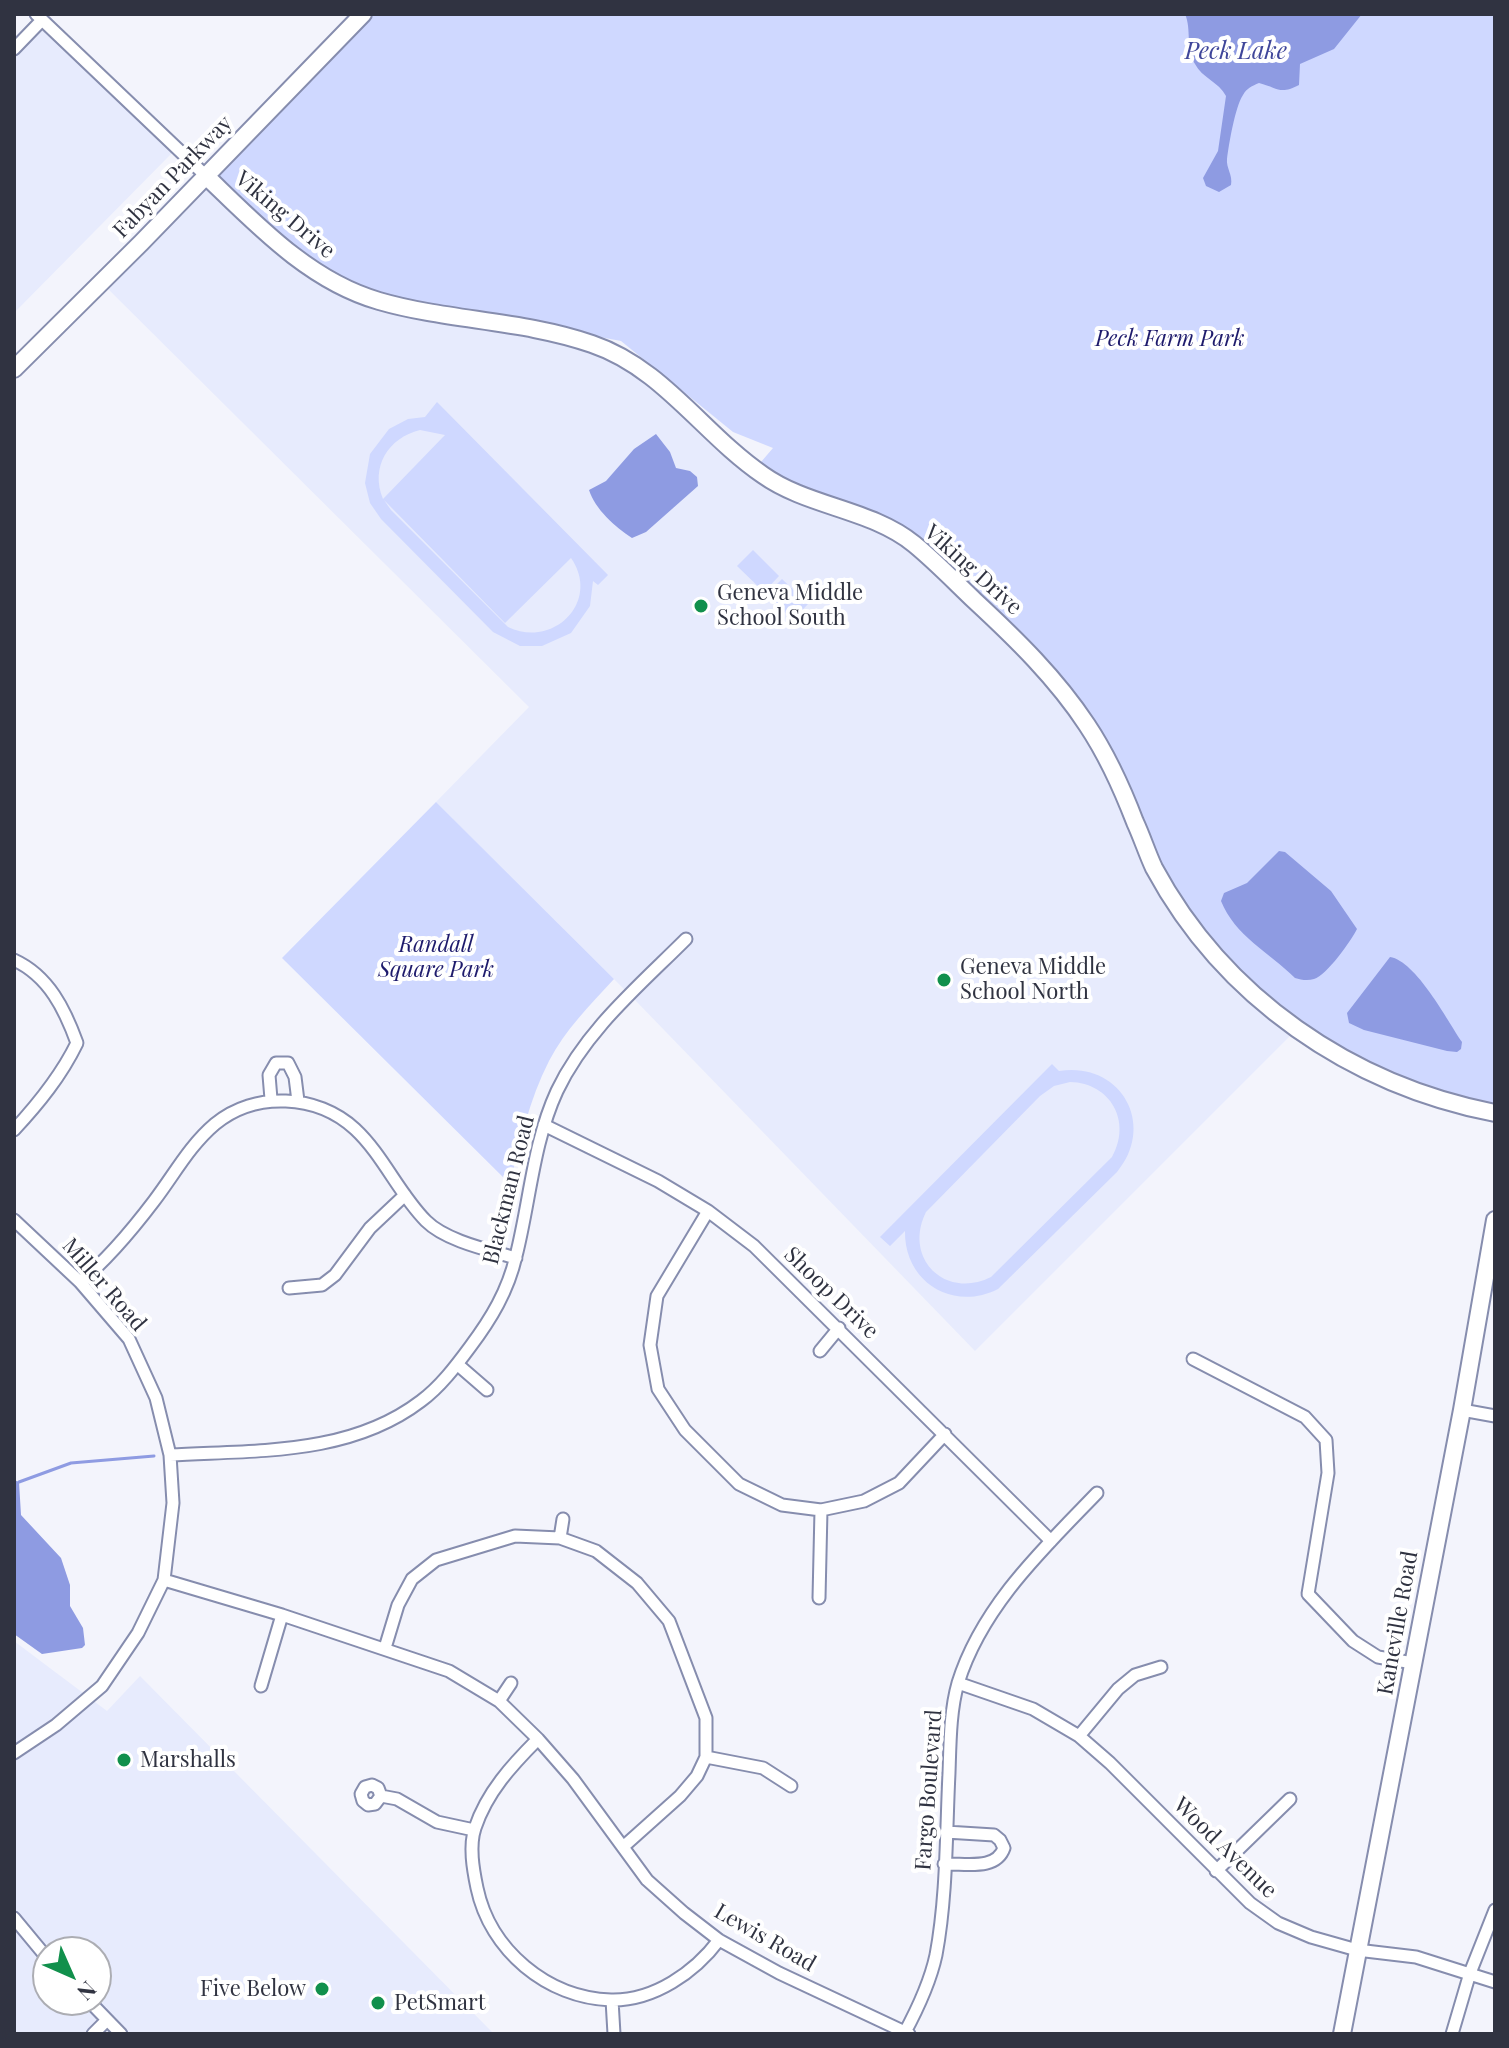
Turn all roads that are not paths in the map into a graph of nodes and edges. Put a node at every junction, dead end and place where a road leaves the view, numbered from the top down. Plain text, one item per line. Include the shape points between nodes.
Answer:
1 (363, 14) edge
2 (39, 17) edge
3 (14, 49) edge
4 (205, 175) junction
5 (14, 369) edge
6 (686, 939) dead end
7 (14, 960) edge
8 (271, 1099) junction
9 (298, 1101) junction
10 (1495, 1113) edge
11 (544, 1125) junction
12 (14, 1130) edge
13 (405, 1195) junction
14 (708, 1211) junction
15 (14, 1220) edge
16 (1495, 1220) edge
17 (516, 1258) junction
18 (80, 1282) junction
19 (289, 1288) dead end
20 (839, 1328) junction
21 (820, 1351) dead end
22 (1193, 1359) dead end
23 (457, 1364) junction
24 (487, 1390) dead end
25 (1462, 1410) junction
26 (1495, 1416) edge
27 (945, 1434) junction
28 (170, 1455) junction
29 (1097, 1493) dead end
30 (821, 1510) junction
31 (563, 1519) dead end
32 (560, 1538) junction
33 (1051, 1541) junction
34 (164, 1580) junction
35 (819, 1598) dead end
36 (282, 1615) junction
37 (385, 1648) junction
38 (1413, 1663) junction
39 (1161, 1667) dead end
40 (511, 1683) dead end
41 (958, 1683) junction
42 (261, 1686) dead end
43 (499, 1701) junction
44 (1079, 1736) junction
45 (538, 1739) junction
46 (14, 1753) edge
47 (706, 1757) junction
48 (791, 1786) dead end
49 (381, 1796) dead end
50 (1290, 1799) dead end
51 (474, 1830) junction
52 (946, 1832) junction
53 (623, 1847) junction
54 (944, 1864) junction
55 (1216, 1871) junction
56 (1495, 1910) edge
57 (14, 1918) edge
58 (32, 1940) edge
59 (719, 1940) junction
60 (1357, 1950) junction
61 (1470, 1973) junction
62 (1495, 1982) edge
63 (612, 2000) junction
64 (103, 2016) edge
65 (107, 2020) junction
66 (906, 2033) edge
67 (93, 2034) edge
68 (121, 2034) edge
69 (614, 2034) edge
70 (1342, 2034) edge
71 (1452, 2034) edge

1 - 4 street, Fabyan Parkway
2 - 3 street
2 - 4 street
4 - 5 street, Fabyan Parkway
4 - 10 street, Viking Drive via 295,257 336,283 376,301 595,345 659,382 763,476 911,541 1059,686 1109,760 1153,865 1190,926 1243,985 1335,1055 1393,1084
6 - 11 street, Blackman Road via 594,1032 565,1077
7 - 12 street via 64,1007 77,1043 40,1102
8 - 9 street
8 - 9 street via 269,1075 276,1063 288,1063
8 - 18 street via 216,1123 109,1257
9 - 13 street via 356,1130
11 - 14 street, Shoop Drive
11 - 17 street, Blackman Road
13 - 17 street via 428,1223 464,1243
13 - 19 street via 370,1228 335,1275 322,1285
14 - 20 street, Shoop Drive via 754,1246
14 - 30 street via 657,1296 650,1345 658,1389 685,1430 739,1484 782,1505
15 - 18 street, Miller Road
16 - 25 street, Kaneville Road
17 - 23 street, Blackman Road via 495,1313
18 - 28 street, Miller Road via 129,1339 156,1398
20 - 21 street
20 - 27 street, Shoop Drive
22 - 38 street via 1305,1417 1326,1440 1328,1473 1308,1594 1353,1641 1378,1657
23 - 24 street
23 - 28 street, Blackman Road via 422,1401 373,1429 314,1446
25 - 26 street
25 - 38 street, Kaneville Road
27 - 30 street via 899,1483 864,1501
27 - 33 street, Shoop Drive
28 - 34 street, Miller Road via 173,1503
29 - 33 street, Fargo Boulevard
30 - 35 street
31 - 32 street
32 - 37 street via 515,1536 436,1560 412,1579
32 - 47 street via 596,1551 637,1583 669,1621 706,1718
33 - 41 street, Fargo Boulevard via 1005,1592
34 - 36 street, Lewis Road
34 - 46 street, Miller Road via 138,1633 102,1686
36 - 37 street, Lewis Road
36 - 42 street
37 - 43 street, Lewis Road via 449,1671
38 - 60 street, Kaneville Road
39 - 44 street via 1135,1675 1118,1689
40 - 43 street
41 - 44 street, Wood Avenue via 1033,1709
41 - 52 street, Fargo Boulevard
43 - 45 street, Lewis Road
44 - 55 street, Wood Avenue
45 - 51 street via 509,1768
45 - 53 street, Lewis Road
47 - 48 street via 763,1768
47 - 53 street via 680,1796
49 - 51 street via 397,1799 437,1822
50 - 55 street
51 - 63 street via 480,1904 498,1940 527,1970 567,1991
52 - 54 street, Fargo Boulevard
52 - 54 street via 994,1835 1004,1848 989,1863
53 - 59 street, Lewis Road via 647,1880
54 - 66 street, Fargo Boulevard via 936,1956
55 - 60 street, Wood Avenue via 1278,1923
56 - 61 street
57 - 58 street
59 - 63 street via 669,1985
59 - 66 street, Lewis Road
60 - 61 street, Wood Avenue via 1416,1957
60 - 70 street, Kaneville Road
61 - 62 street, Wood Avenue
61 - 71 street
63 - 69 street
64 - 65 street
65 - 67 street
65 - 68 street

